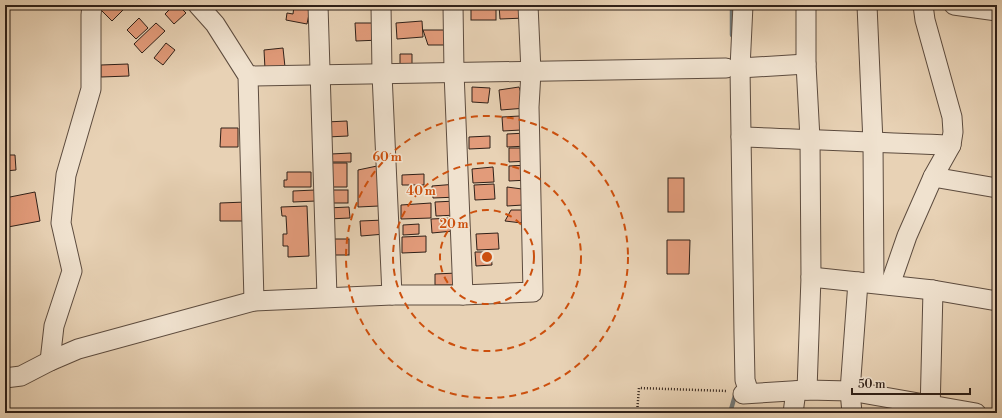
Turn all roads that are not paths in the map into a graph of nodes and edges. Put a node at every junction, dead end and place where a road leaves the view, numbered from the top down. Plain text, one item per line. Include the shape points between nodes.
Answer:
1 (92, 5) edge
2 (198, 5) edge
3 (318, 5) edge
4 (381, 5) edge
5 (453, 5) edge
6 (528, 5) edge
7 (743, 5) edge
8 (806, 5) edge
9 (867, 5) edge
10 (923, 5) edge
11 (954, 5) edge
12 (997, 11) edge
13 (806, 64) junction
14 (733, 68) junction
15 (454, 72) junction
16 (531, 72) junction
17 (382, 74) junction
18 (320, 75) junction
19 (248, 76) junction
20 (741, 137) junction
21 (810, 139) junction
22 (873, 143) junction
23 (951, 145) junction
24 (933, 177) junction
25 (997, 188) edge
26 (811, 277) junction
27 (874, 283) junction
28 (933, 290) junction
29 (392, 295) junction
30 (463, 295) junction
31 (327, 297) junction
32 (254, 301) junction
33 (997, 301) edge
34 (50, 361) junction
35 (5, 378) edge
36 (801, 390) junction
37 (850, 391) junction
38 (930, 409) edge
39 (793, 413) edge
40 (852, 413) edge
41 (976, 413) edge

1 - 34 street via 91,89 66,175 61,223 72,271 54,326
2 - 19 street via 216,24
3 - 18 street
4 - 17 street
5 - 15 street
6 - 16 street
7 - 14 street
8 - 13 street
9 - 22 street
10 - 23 street via 952,117
11 - 12 street
13 - 14 street
13 - 21 street
14 - 16 street
14 - 20 street
15 - 16 street
15 - 17 street
15 - 30 street
16 - 30 street via 529,107 533,292
17 - 18 street
17 - 29 street
18 - 19 street
18 - 31 street
19 - 32 street
20 - 21 street
20 - 36 street via 745,380 741,393
21 - 22 street
21 - 26 street
22 - 23 street
22 - 27 street
23 - 24 street
24 - 25 street
24 - 27 street via 907,236
26 - 27 street
26 - 36 street
27 - 28 street
27 - 37 street
28 - 33 street
28 - 38 street
29 - 30 street
29 - 31 street
31 - 32 street
32 - 34 street via 78,349
34 - 35 street via 22,376
36 - 37 street
36 - 39 street
37 - 38 street
37 - 40 street
38 - 41 street

